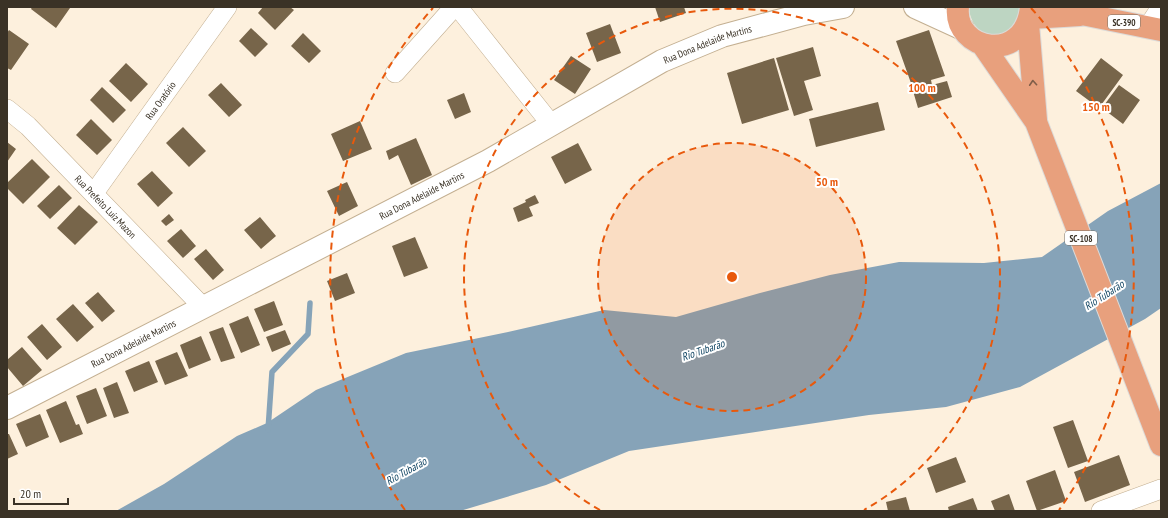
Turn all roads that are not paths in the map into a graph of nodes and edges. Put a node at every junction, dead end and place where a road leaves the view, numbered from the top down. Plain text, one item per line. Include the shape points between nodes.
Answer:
1 (227, 7) edge
2 (454, 7) edge
3 (458, 7) edge
4 (843, 7) edge
5 (916, 7) edge
6 (958, 7) edge
7 (1063, 7) edge
8 (1161, 7) edge
9 (1087, 15) junction
10 (1030, 16) edge
11 (1155, 29) edge
12 (964, 30) junction
13 (982, 44) junction
14 (395, 73) dead end
15 (7, 109) edge
16 (551, 124) junction
17 (1038, 127) junction
18 (94, 193) junction
19 (202, 306) junction
20 (7, 408) edge
21 (1161, 445) edge
22 (1161, 489) edge
23 (1102, 511) edge

1 - 18 street, Rua Oratório
2 - 14 street
3 - 16 street
4 - 16 street, Rua Dona Adelaide Martins via 762,25 722,36 686,50 639,73
5 - 12 street
6 - 12 main road via 959,20
7 - 9 main road, SC-390
8 - 11 street
9 - 10 main road, SC-390
9 - 11 main road, SC-390
10 - 13 main road via 1022,33 1014,40 1004,45
17 -> 10 main road, SC-108
12 - 13 main road
13 - 17 main road, SC-108
15 - 18 street, Rua Prefeito Luiz Mazon via 28,126
16 - 19 street, Rua Dona Adelaide Martins via 488,161
17 - 21 main road, SC-108
18 - 19 street, Rua Prefeito Luiz Mazon
19 - 20 street, Rua Dona Adelaide Martins
22 - 23 street

